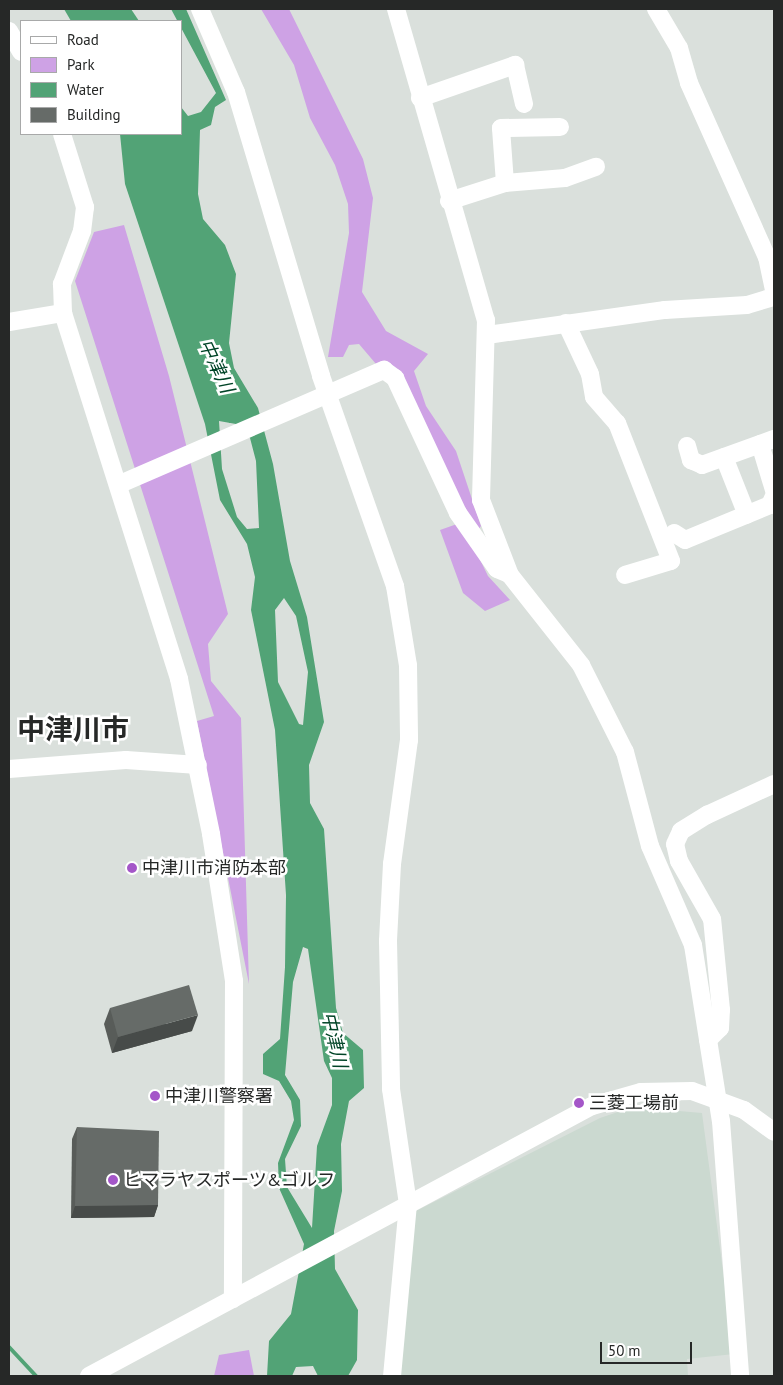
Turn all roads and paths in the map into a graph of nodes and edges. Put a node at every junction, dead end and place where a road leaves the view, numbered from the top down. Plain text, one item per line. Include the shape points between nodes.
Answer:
1 (200, 9) edge
2 (396, 9) edge
3 (656, 9) edge
4 (9, 31) edge
5 (20, 50) edge
6 (420, 98) junction
7 (524, 104) dead end
8 (560, 126) dead end
9 (62, 135) edge
10 (596, 167) dead end
11 (505, 183) junction
12 (450, 201) junction
13 (771, 255) edge
14 (774, 289) edge
15 (774, 297) edge
16 (63, 313) junction
17 (9, 322) edge
18 (566, 323) junction
19 (487, 335) junction
20 (767, 442) edge
21 (687, 446) dead end
22 (724, 457) junction
23 (120, 484) junction
24 (774, 490) edge
25 (774, 496) edge
26 (747, 514) junction
27 (674, 533) dead end
28 (510, 575) junction
29 (625, 575) dead end
30 (198, 765) junction
31 (9, 769) edge
32 (774, 784) edge
33 (708, 1040) junction
34 (717, 1097) junction
35 (774, 1132) edge
36 (408, 1204) junction
37 (240, 1295) junction
38 (89, 1376) edge
39 (392, 1376) edge
40 (740, 1376) edge

1 - 36 street via 236,92 321,376 395,586 408,665 409,740 392,864 387,1010 391,1089
2 - 6 street
3 - 13 street via 679,48 689,83
4 - 5 street
6 - 7 street via 514,65
6 - 12 street
8 - 11 street via 501,128
9 - 16 street via 84,197 82,231 62,284
10 - 11 street via 565,178
11 - 12 street
12 - 19 street
13 - 14 street
15 - 18 street via 747,305
16 - 17 street
16 - 23 street
18 - 19 street
18 - 29 street via 590,374 594,397 617,424 672,561
19 - 28 street via 478,470 481,500
20 - 22 street
20 - 24 street
21 - 22 street via 691,460 702,465
22 - 26 street
23 - 28 street via 384,370 395,378 458,513 497,569
23 - 30 street via 179,679
25 - 26 street via 770,505
26 - 27 street via 685,540
28 - 33 street via 582,664 625,752 663,882 686,920
30 - 31 street via 126,760
30 - 37 street via 236,1004
32 - 33 street via 707,815 681,831 675,844 679,861 712,919 721,1010 720,1028
33 - 34 street
34 - 35 street
34 - 36 street via 692,1091 642,1092 592,1106
34 - 40 street
36 - 37 street
36 - 39 street
37 - 38 street

